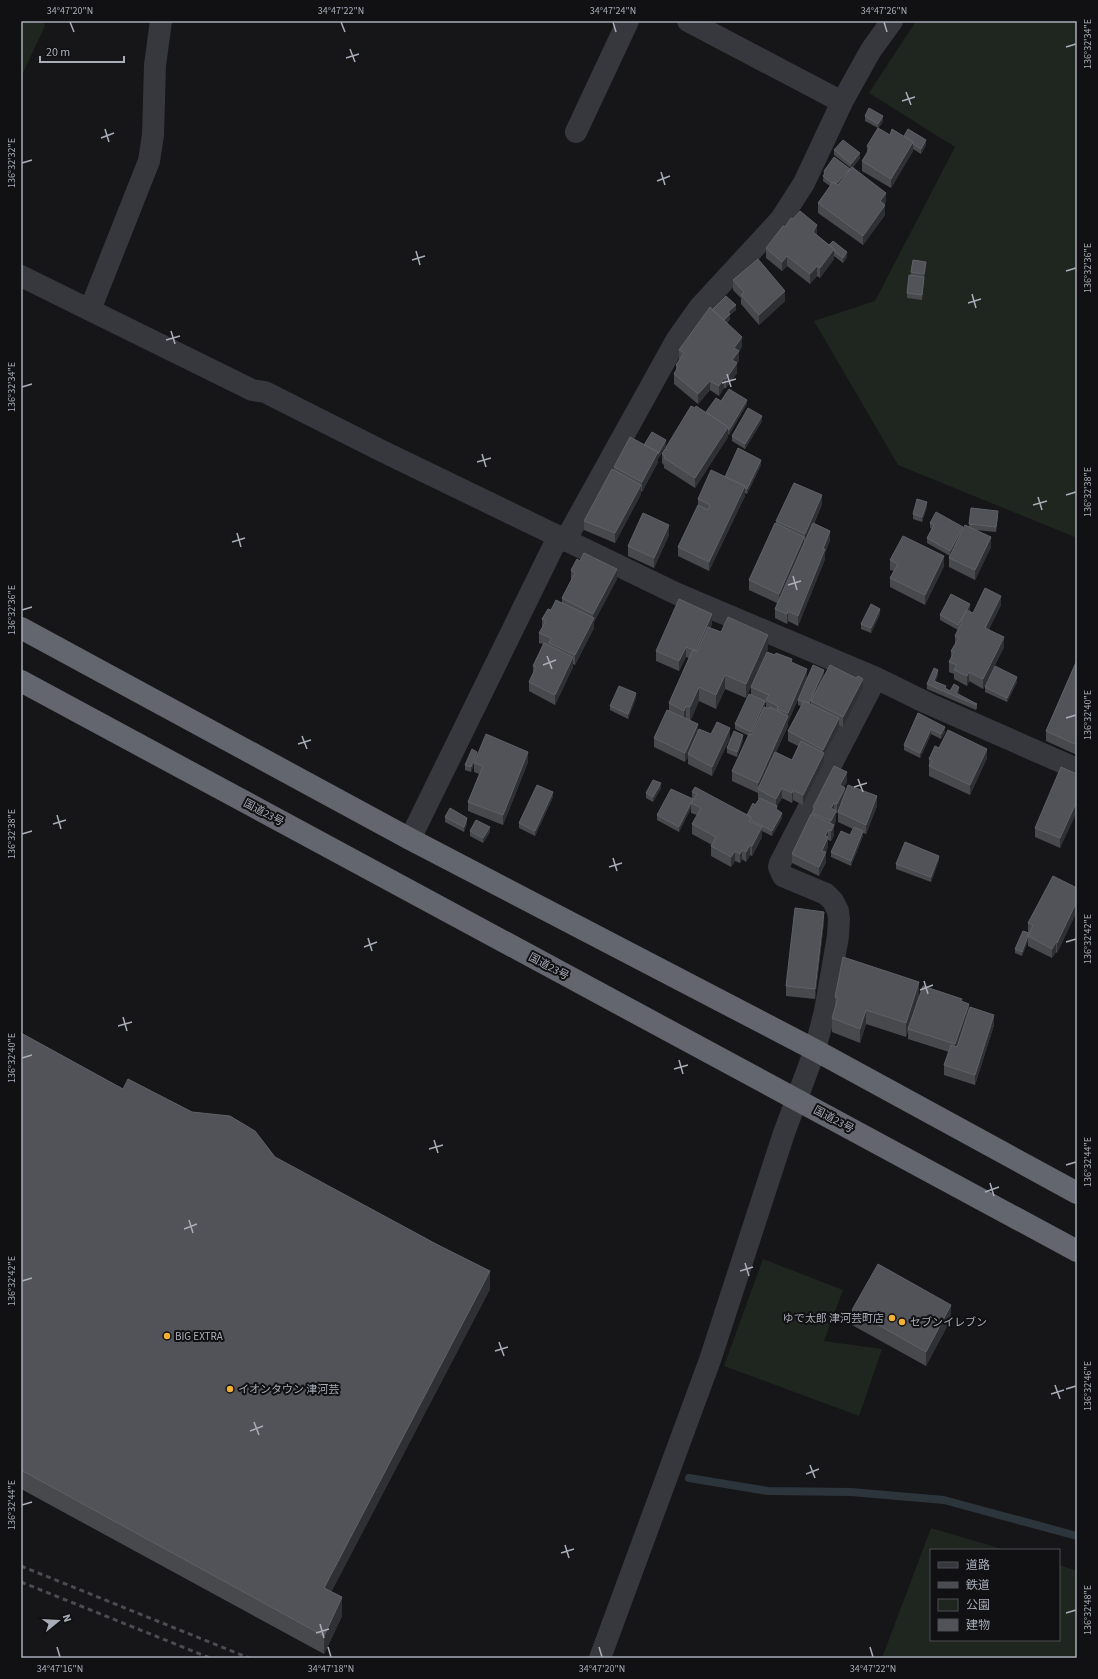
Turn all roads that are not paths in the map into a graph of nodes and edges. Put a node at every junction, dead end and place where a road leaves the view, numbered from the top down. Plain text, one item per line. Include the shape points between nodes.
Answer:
1 (161, 21) edge
2 (628, 21) edge
3 (688, 21) edge
4 (892, 21) edge
5 (842, 102) junction
6 (576, 132) dead end
7 (21, 276) edge
8 (90, 310) junction
9 (562, 539) junction
10 (21, 628) edge
11 (876, 678) junction
12 (21, 682) edge
13 (1077, 768) edge
14 (410, 839) junction
15 (815, 1050) junction
16 (798, 1100) junction
17 (1077, 1193) edge
18 (1077, 1251) edge
19 (600, 1658) edge

1 - 8 street via 155,65 149,161
2 - 6 street
3 - 5 street
4 - 5 street via 870,50
5 - 9 street via 804,183 785,214 700,308 677,339
7 - 8 street
8 - 9 street via 252,390 265,392
9 - 11 street via 675,593
9 - 14 street
10 - 14 highway
11 - 13 street
11 - 15 street via 779,867 782,876 830,897 838,911 834,964
12 - 16 highway, 国道23号
14 - 15 highway
15 - 16 street
15 - 17 highway
16 - 18 highway, 国道23号
16 - 19 street via 784,1133 710,1360

